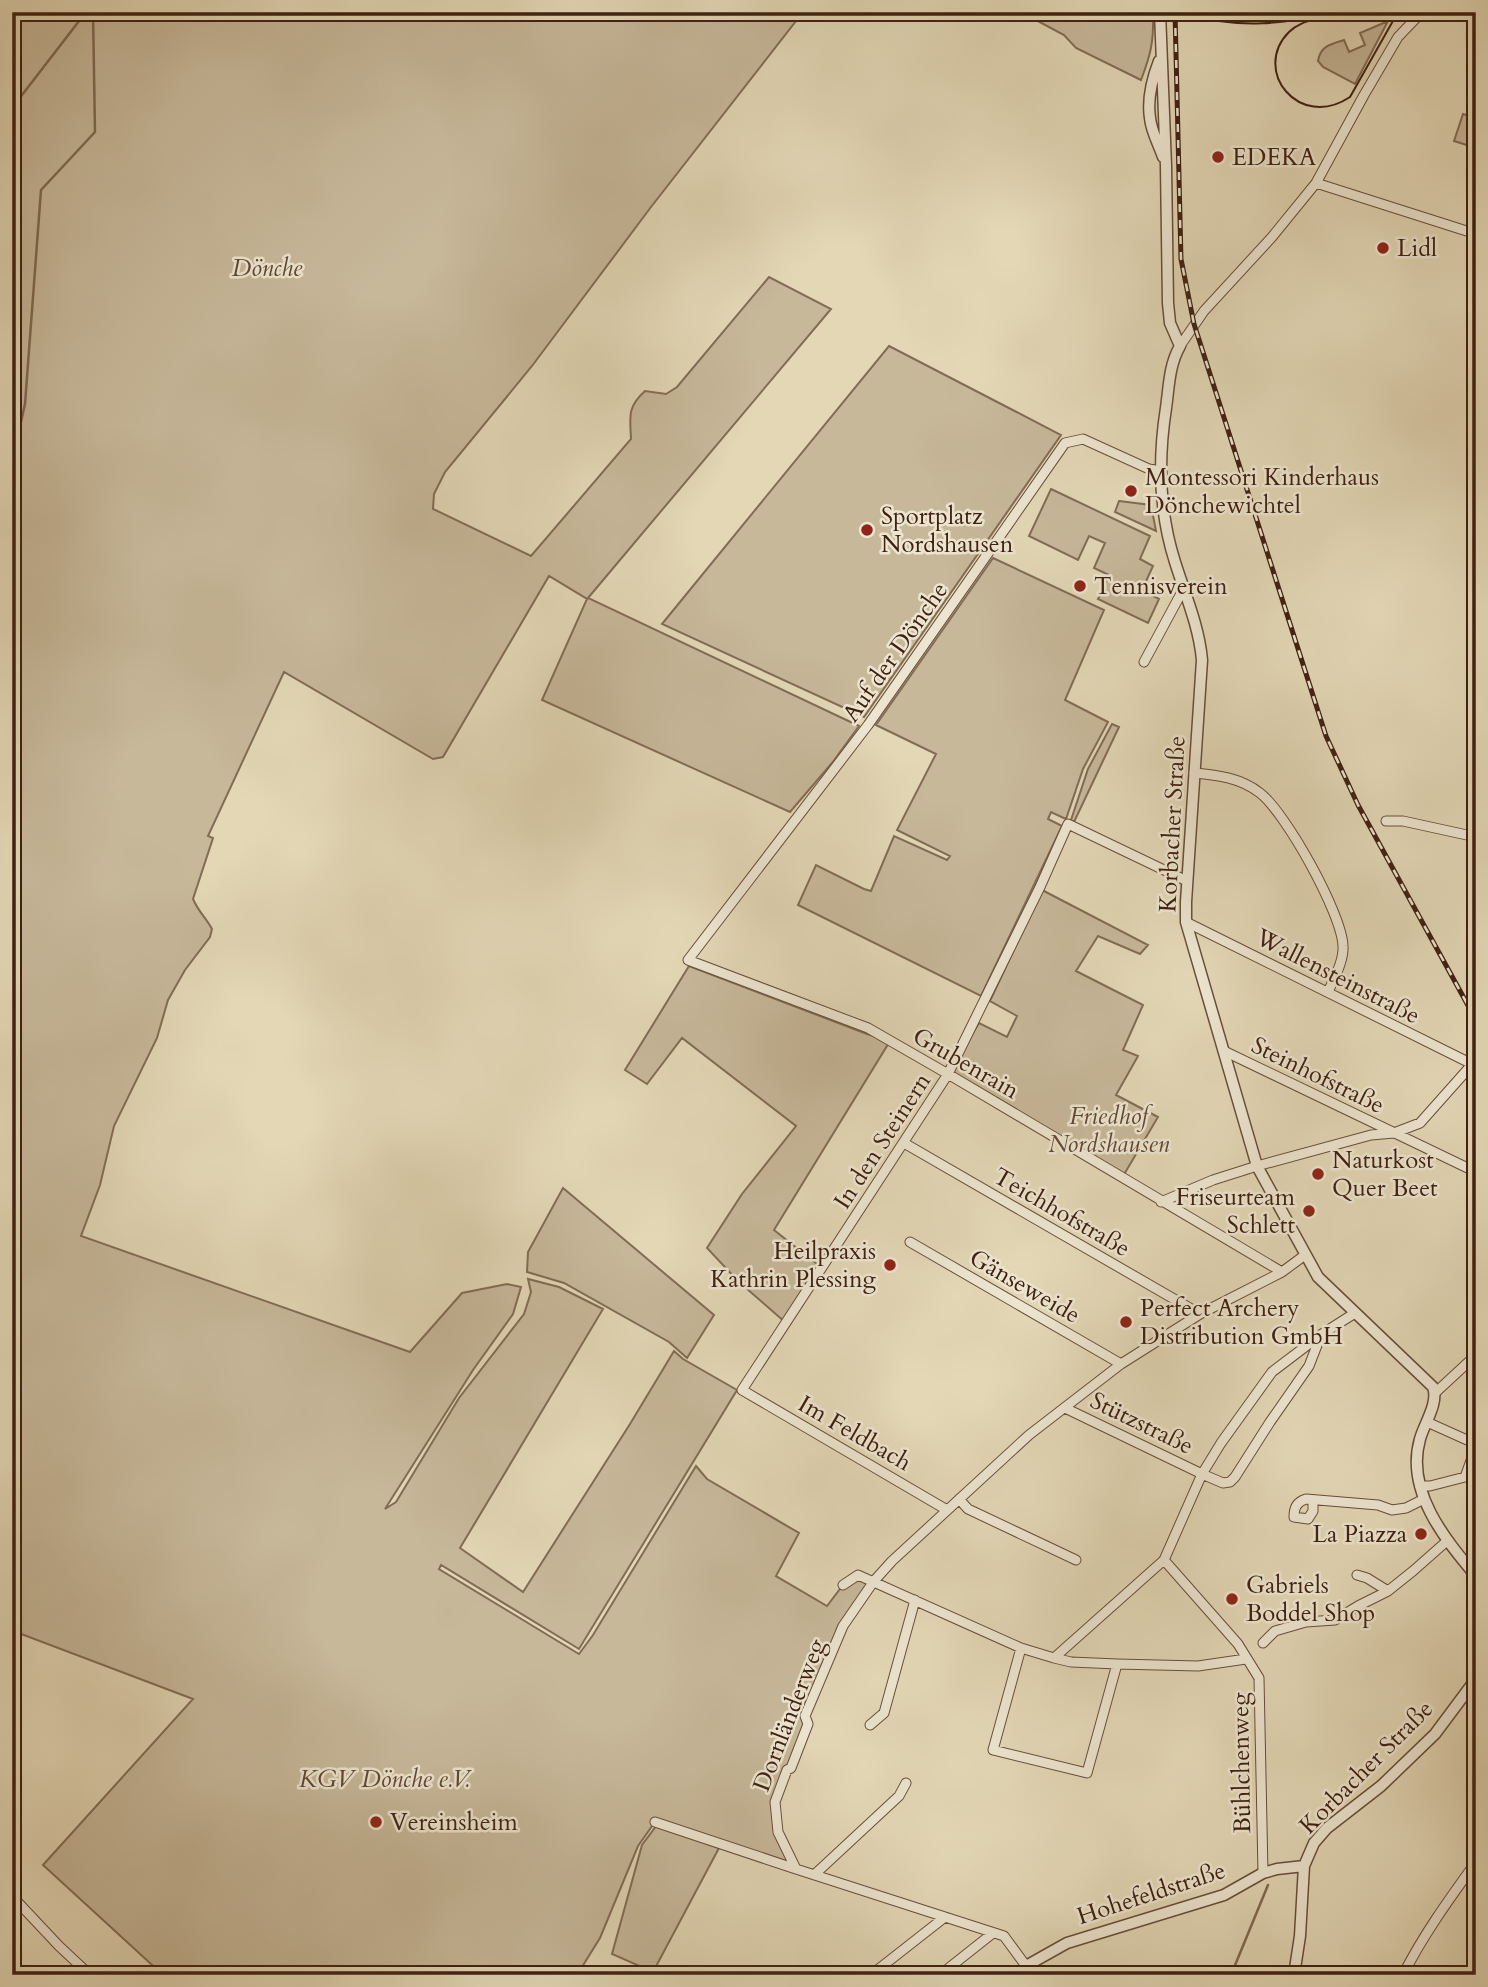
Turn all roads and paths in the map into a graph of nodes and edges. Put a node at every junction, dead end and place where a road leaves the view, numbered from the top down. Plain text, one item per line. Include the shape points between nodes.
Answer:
1 (1160, 12) edge
2 (1422, 12) edge
3 (1316, 183) junction
4 (1476, 234) edge
5 (1180, 346) junction
6 (1161, 471) junction
7 (1184, 588) junction
8 (1144, 662) dead end
9 (1194, 773) junction
10 (1386, 821) dead end
11 (1476, 837) edge
12 (1188, 881) junction
13 (1186, 922) junction
14 (688, 960) joint
15 (1328, 992) junction
16 (1224, 1051) junction
17 (1474, 1062) edge
18 (948, 1074) junction
19 (1394, 1133) junction
20 (904, 1143) junction
21 (1257, 1166) junction
22 (1476, 1172) edge
23 (1161, 1202) junction
24 (910, 1242) dead end
25 (1305, 1255) junction
26 (1282, 1272) junction
27 (1355, 1313) junction
28 (1200, 1314) junction
29 (1322, 1334) junction
30 (1476, 1355) edge
31 (1121, 1364) junction
32 (742, 1390) joint
33 (1435, 1393) junction
34 (1065, 1408) junction
35 (1427, 1422) junction
36 (1476, 1445) edge
37 (1202, 1474) junction
38 (1420, 1486) junction
39 (959, 1499) junction
40 (1424, 1499) junction
41 (1313, 1500) dead end
42 (947, 1510) junction
43 (1447, 1541) junction
44 (1076, 1560) dead end
45 (1164, 1560) junction
46 (1357, 1575) dead end
47 (1476, 1576) edge
48 (874, 1581) junction
49 (843, 1585) dead end
50 (1388, 1591) junction
51 (915, 1600) junction
52 (1263, 1643) dead end
53 (1021, 1648) junction
54 (1054, 1658) junction
55 (1246, 1659) junction
56 (1117, 1664) junction
57 (1476, 1679) edge
58 (870, 1725) dead end
59 (906, 1783) dead end
60 (655, 1822) dead end
61 (1476, 1862) edge
62 (1304, 1866) junction
63 (796, 1869) junction
64 (1263, 1873) junction
65 (814, 1875) junction
66 (12, 1896) edge
67 (945, 1917) junction
68 (993, 1933) junction
69 (1026, 1966) junction
70 (90, 1975) edge
71 (872, 1975) edge
72 (940, 1975) edge
73 (1017, 1975) edge
74 (1294, 1975) edge
75 (1403, 1975) edge

1 - 5 street via 1161,55 1152,79 1150,119 1166,166 1168,303
2 - 3 street via 1398,37
3 - 4 street
3 - 5 street via 1204,311
5 - 6 street, Korbacher Straße via 1173,360
6 - 7 street, Korbacher Straße via 1166,524
6 - 14 street, Auf der Dönche via 1083,439 1065,443 867,725
7 - 8 street
7 - 9 street, Korbacher Straße via 1202,660
9 - 12 street, Korbacher Straße
9 - 15 street via 1243,782 1262,794 1288,827 1338,919 1344,948
10 - 11 street
12 - 13 street, Korbacher Straße
12 - 18 street, In den Steinern via 1069,824
13 - 15 street, Wallensteinstraße
13 - 16 street, Korbacher Straße
14 - 18 street, Grubenrain via 868,1028
15 - 17 street, Wallensteinstraße
16 - 19 street, Steinhofstraße
16 - 21 street, Korbacher Straße
17 - 19 street via 1420,1124
18 - 20 street, In den Steinern
18 - 23 street, Grubenrain
19 - 21 street
19 - 22 street, Steinhofstraße
20 - 28 street, Teichhofstraße
20 - 32 street, In den Steinern
21 - 23 street
21 - 25 street, Korbacher Straße
23 - 26 street, Grubenrain
24 - 31 street, Gänseweide
25 - 26 street
25 - 27 street, Korbacher Straße via 1318,1277
26 - 28 street
27 - 29 street
27 - 33 street, Korbacher Straße
28 - 31 street
29 - 37 street via 1272,1372
29 - 37 street, Stützstraße via 1309,1366 1235,1477 1223,1483
30 - 33 street
31 - 34 street
32 - 42 street, Im Feldbach
33 - 35 street
34 - 37 street, Stützstraße
34 - 39 street
35 - 36 street
35 - 38 street via 1416,1462
36 - 38 street via 1465,1477
37 - 45 street
38 - 40 street
39 - 42 street
39 - 44 street via 968,1509
40 - 41 street via 1392,1510
40 - 43 street
42 - 48 street
43 - 47 street
43 - 50 street
45 - 54 street
45 - 55 street, Bühlchenweg
46 - 50 street
48 - 49 street via 858,1575
48 - 51 street
48 - 63 street, Dornländerweg via 843,1626 805,1716 808,1724 792,1768 787,1770 775,1802 778,1832
50 - 52 street via 1335,1620 1275,1630
51 - 53 street
51 - 58 street via 884,1713
53 - 54 street
53 - 56 street via 993,1750 1087,1773
54 - 56 street
55 - 56 street via 1198,1666
55 - 64 street, Bühlchenweg via 1259,1678
57 - 62 street, Korbacher Straße via 1435,1734 1381,1786 1327,1828
59 - 65 street via 899,1796
60 - 63 street
61 - 75 street
62 - 64 street, Hohefeldstraße
62 - 74 street, Korbacher Straße
63 - 65 street
64 - 69 street, Hohefeldstraße via 1224,1895 1067,1942
65 - 67 street
66 - 70 street
67 - 68 street
67 - 71 street
68 - 69 street via 1004,1936
68 - 72 street
69 - 73 street, Hohefeldstraße

